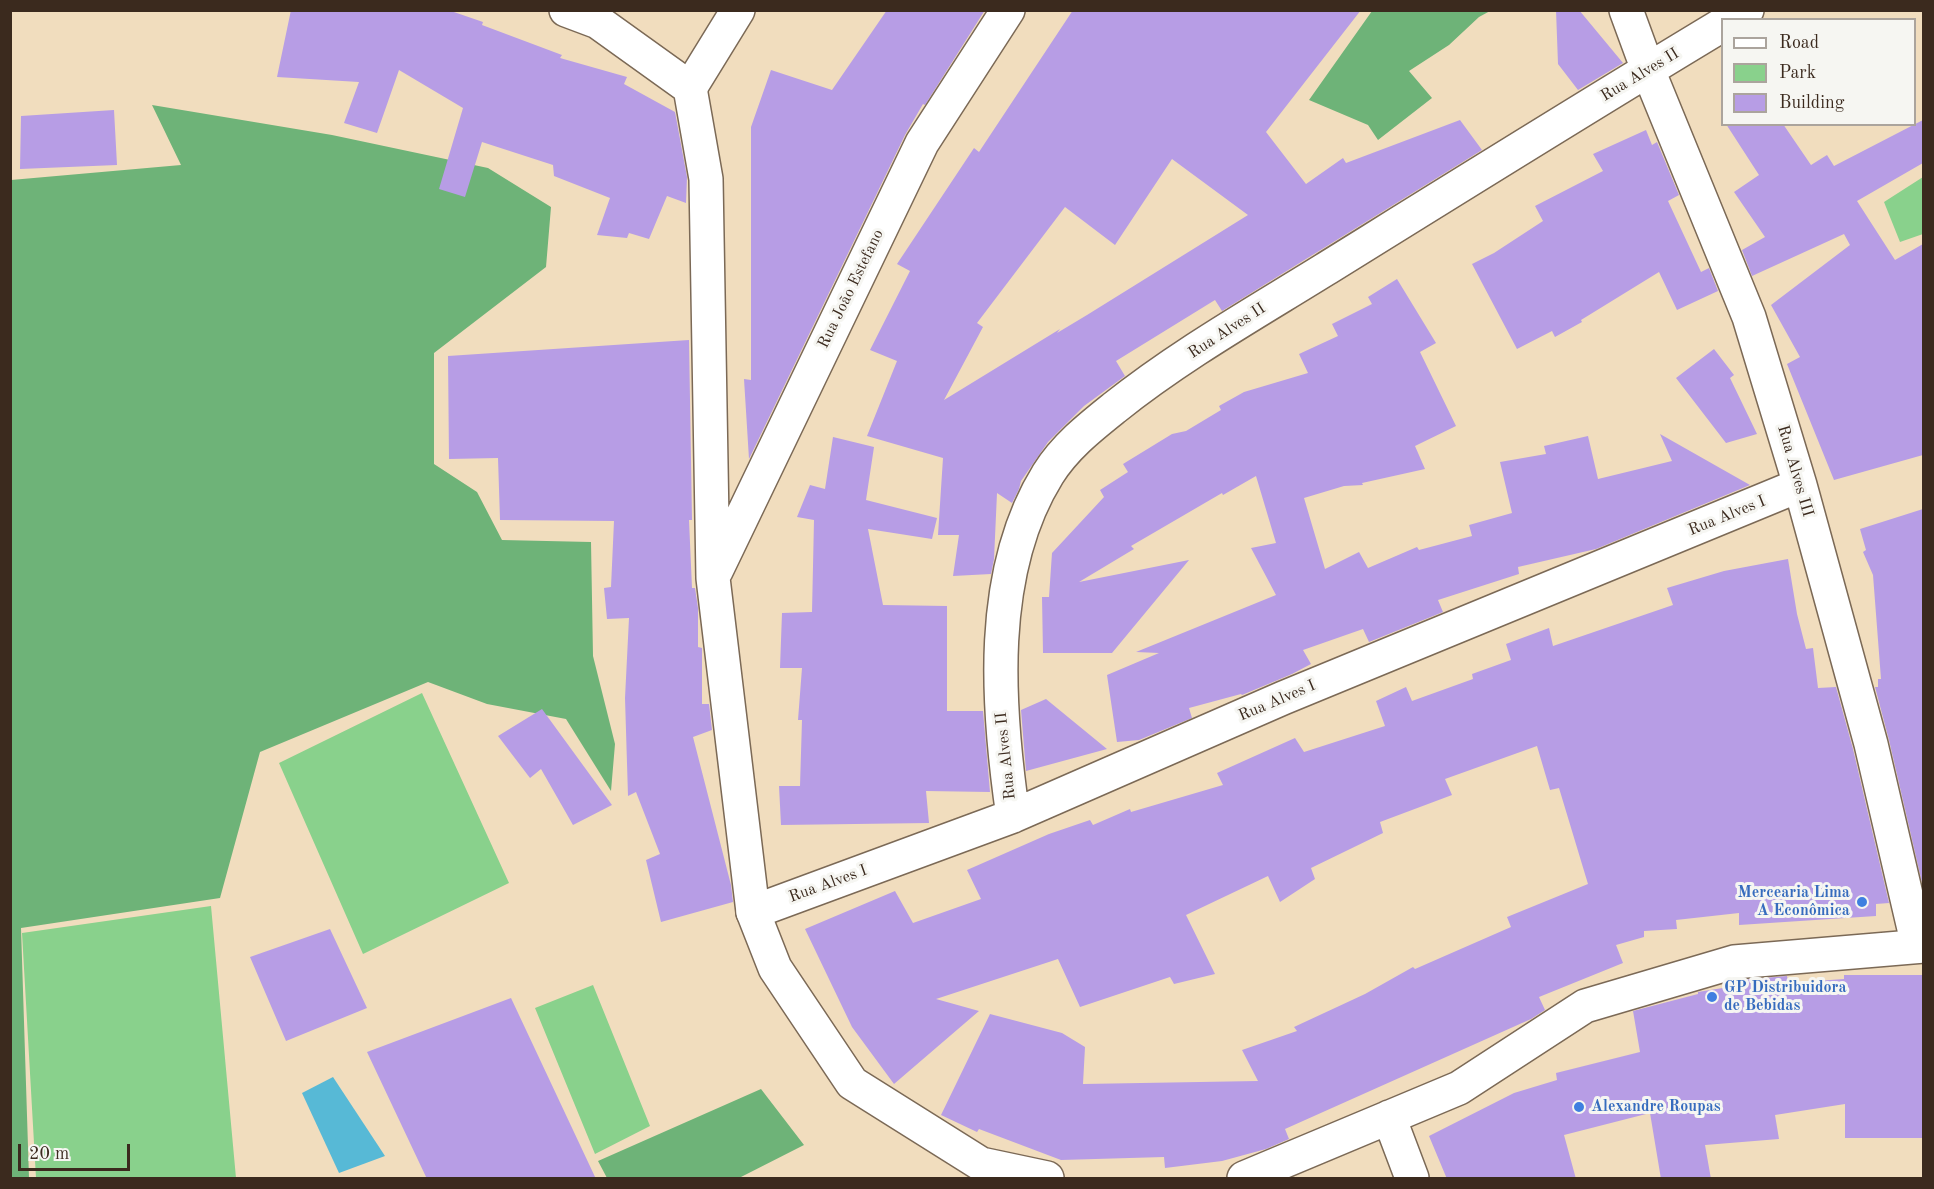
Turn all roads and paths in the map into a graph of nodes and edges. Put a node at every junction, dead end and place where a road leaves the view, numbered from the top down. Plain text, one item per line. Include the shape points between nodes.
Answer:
1 (566, 10) edge
2 (738, 10) edge
3 (1008, 10) edge
4 (1626, 10) edge
5 (1721, 26) edge
6 (1648, 70) junction
7 (690, 88) junction
8 (1800, 486) junction
9 (713, 578) junction
10 (1012, 816) junction
11 (753, 912) junction
12 (1921, 946) edge
13 (1389, 1117) junction
14 (1047, 1179) edge
15 (1244, 1179) edge
16 (1412, 1179) edge

1 - 7 street via 598,22
2 - 7 street
3 - 9 street, Rua João Estefano via 922,143
4 - 6 street, Rua Alves III
5 - 6 street, Rua Alves II
6 - 8 street, Rua Alves III via 1749,316
6 - 10 street, Rua Alves II via 1236,324 1139,388 1077,438 1049,472 1029,508 1013,559 1001,657 1001,709
7 - 9 street via 706,179
8 - 10 street, Rua Alves I via 1282,698
8 - 12 street, Rua Alves III via 1871,744
9 - 11 street
10 - 11 street, Rua Alves I
11 - 14 street via 775,968 852,1083 981,1164
12 - 13 street via 1734,962 1584,1006 1459,1088
13 - 15 street
13 - 16 street

